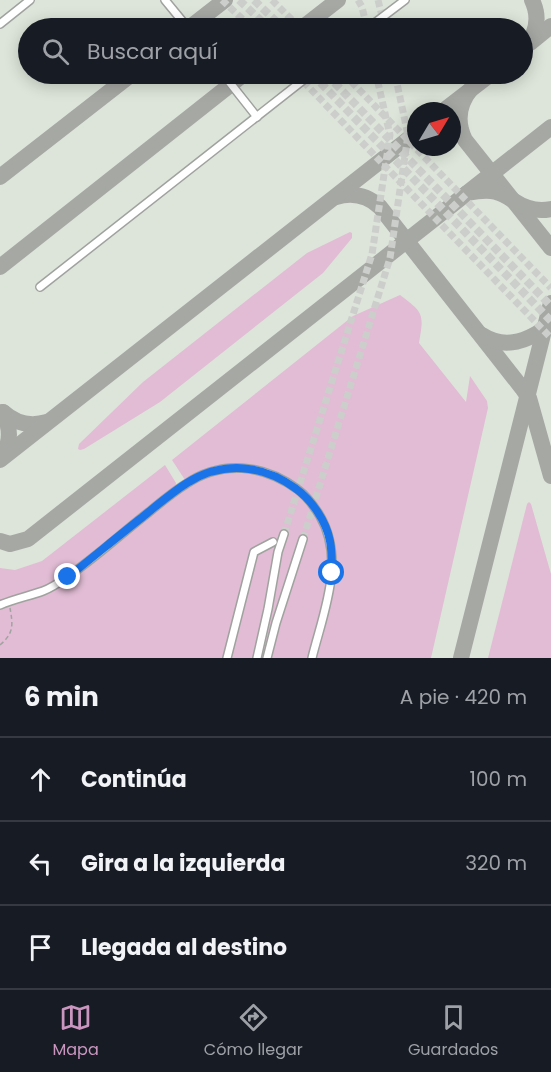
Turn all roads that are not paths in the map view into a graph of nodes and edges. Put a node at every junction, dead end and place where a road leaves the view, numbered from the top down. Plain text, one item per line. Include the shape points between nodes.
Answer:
1 (30, 0) edge
2 (165, 0) edge
3 (405, 0) edge
4 (180, 18) edge
5 (381, 18) edge
6 (0, 24) edge
7 (231, 84) edge
8 (298, 84) edge
9 (257, 117) junction
10 (40, 287) dead end
11 (284, 534) tunnel mouth
12 (303, 538) tunnel mouth
13 (273, 542) dead end
14 (0, 605) edge
15 (227, 658) edge
16 (257, 658) edge
17 (267, 658) edge
18 (312, 658) edge

1 - 6 lane
2 - 4 lane
3 - 5 lane
7 - 9 lane
8 - 9 lane
9 - 10 lane
11 - 16 lane
12 - 17 lane
13 - 15 lane via 254,552
14 - 18 lane via 45,590 68,577 187,483 226,469 259,470 303,493 330,539 330,587

